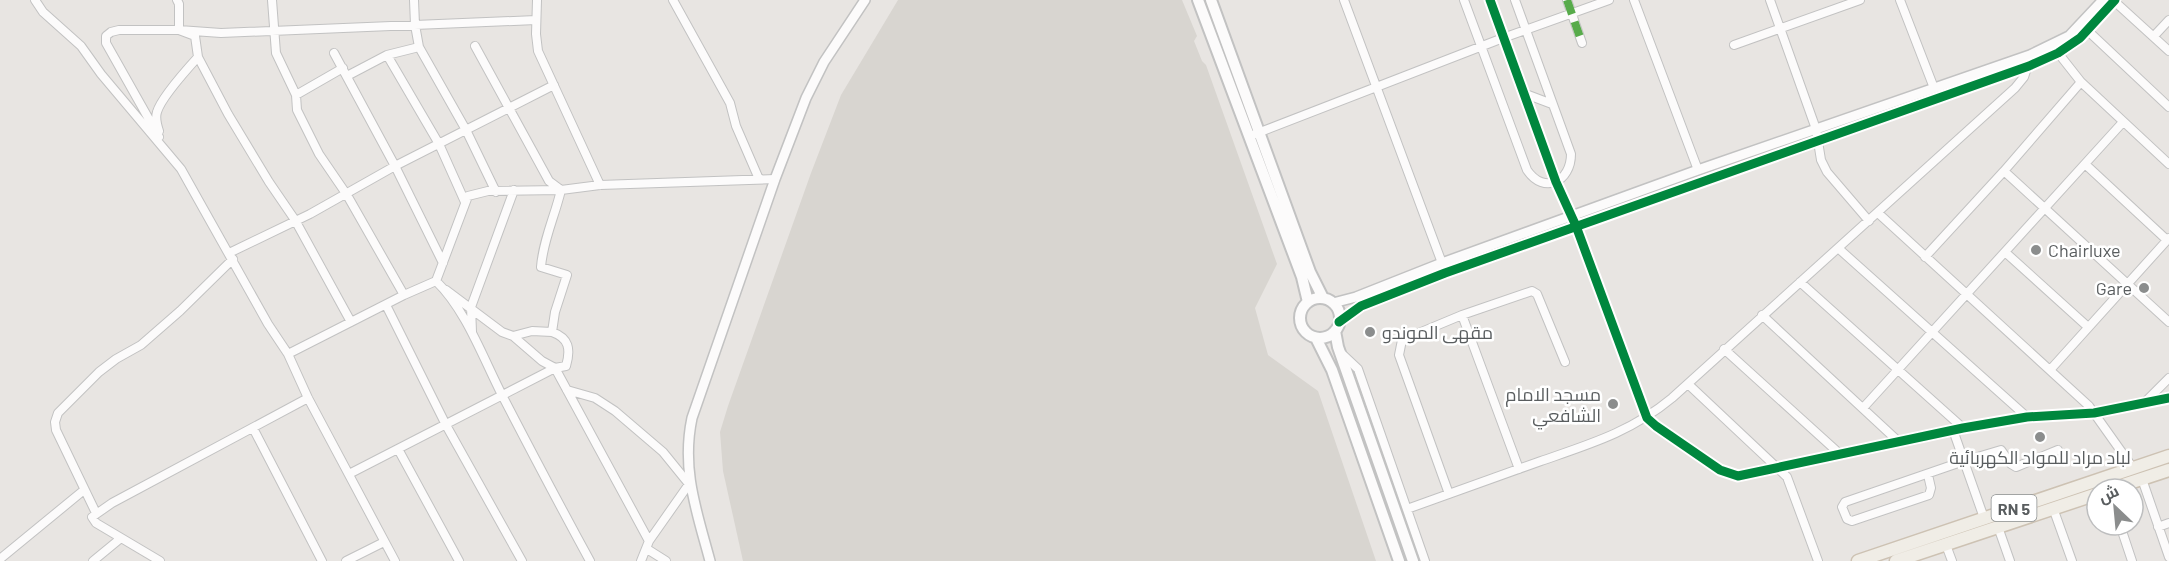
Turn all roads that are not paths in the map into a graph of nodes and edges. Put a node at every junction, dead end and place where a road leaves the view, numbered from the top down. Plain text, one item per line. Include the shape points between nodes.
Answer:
1 (34, 0) edge
2 (177, 0) edge
3 (272, 0) edge
4 (414, 0) edge
5 (537, 0) edge
6 (673, 0) edge
7 (866, 0) edge
8 (1198, 0) edge
9 (1211, 0) edge
10 (1344, 0) edge
11 (1464, 0) edge
12 (1490, 0) edge
13 (1515, 0) edge
14 (1567, 0) edge
15 (1609, 0) edge
16 (1634, 0) edge
17 (1770, 0) edge
18 (1860, 0) edge
19 (1900, 0) edge
20 (2103, 0) edge
21 (2114, 0) edge
22 (1571, 14) junction
23 (536, 20) junction
24 (2169, 20) edge
25 (415, 26) junction
26 (1780, 29) junction
27 (179, 30) junction
28 (1526, 30) junction
29 (2087, 30) junction
30 (274, 31) junction
31 (2154, 36) junction
32 (1503, 38) junction
33 (1582, 43) dead end
34 (1734, 45) dead end
35 (475, 46) dead end
36 (419, 47) junction
37 (1481, 47) junction
38 (2055, 49) junction
39 (2169, 51) edge
40 (334, 53) dead end
41 (387, 55) junction
42 (2030, 55) junction
43 (198, 57) junction
44 (2029, 66) junction
45 (345, 72) junction
46 (2081, 82) junction
47 (554, 85) junction
48 (1376, 87) junction
49 (1934, 88) junction
50 (1523, 93) junction
51 (296, 94) junction
52 (1552, 104) junction
53 (2169, 107) edge
54 (509, 108) junction
55 (2123, 122) junction
56 (1816, 129) junction
57 (466, 130) junction
58 (1254, 135) junction
59 (1817, 141) junction
60 (439, 144) junction
61 (164, 147) junction
62 (2085, 164) junction
63 (2169, 164) edge
64 (395, 166) junction
65 (1698, 170) junction
66 (2004, 171) junction
67 (759, 179) junction
68 (775, 179) junction
69 (1556, 182) junction
70 (600, 185) junction
71 (514, 190) junction
72 (561, 190) junction
73 (496, 192) junction
74 (347, 195) junction
75 (465, 202) junction
76 (2045, 208) junction
77 (1878, 213) junction
78 (295, 220) junction
79 (1574, 221) junction
80 (1869, 221) junction
81 (2168, 239) edge
82 (1838, 248) junction
83 (2005, 252) junction
84 (231, 256) junction
85 (1925, 257) junction
86 (443, 263) junction
87 (1442, 263) junction
88 (436, 281) junction
89 (1800, 282) junction
90 (2127, 284) junction
91 (446, 290) junction
92 (1966, 294) junction
93 (404, 295) junction
94 (1328, 301) junction
95 (1308, 302) junction
96 (386, 305) junction
97 (471, 307) junction
98 (1462, 315) junction
99 (1762, 315) junction
100 (351, 322) junction
101 (2169, 322) edge
102 (1337, 327) junction
103 (2088, 327) junction
104 (552, 332) junction
105 (1932, 332) junction
106 (472, 336) junction
107 (513, 336) junction
108 (1316, 338) junction
109 (1724, 349) junction
110 (1340, 352) junction
111 (288, 354) junction
112 (1565, 362) dead end
113 (555, 368) junction
114 (1898, 370) junction
115 (2050, 370) junction
116 (2169, 378) edge
117 (1688, 384) junction
118 (567, 390) junction
119 (502, 396) junction
120 (308, 398) junction
121 (2169, 399) edge
122 (2144, 403) junction
123 (1863, 408) junction
124 (2094, 413) junction
125 (2027, 417) junction
126 (1647, 418) junction
127 (447, 425) junction
128 (253, 428) junction
129 (1963, 428) junction
130 (1953, 430) junction
131 (1899, 442) junction
132 (398, 449) junction
133 (2058, 450) dead end
134 (1841, 454) junction
135 (2169, 456) edge
136 (1964, 461) junction
137 (1779, 468) junction
138 (2133, 468) junction
139 (1519, 469) junction
140 (2169, 470) edge
141 (349, 474) junction
142 (1928, 475) junction
143 (2145, 478) edge
144 (689, 484) junction
145 (2145, 488) edge
146 (84, 490) junction
147 (1449, 494) junction
148 (2085, 498) edge
149 (2053, 508) junction
150 (1407, 509) junction
151 (96, 513) junction
152 (1984, 519) junction
153 (2169, 523) edge
154 (1998, 527) junction
155 (2158, 527) junction
156 (2124, 537) edge
157 (121, 538) junction
158 (384, 542) junction
159 (648, 545) junction
160 (1946, 545) junction
161 (2169, 557) edge
162 (0, 559) edge
163 (1910, 559) edge
164 (93, 561) edge
165 (160, 561) edge
166 (322, 561) edge
167 (346, 561) edge
168 (395, 561) edge
169 (459, 561) edge
170 (522, 561) edge
171 (590, 561) edge
172 (641, 561) edge
173 (666, 561) edge
174 (710, 561) edge
175 (1399, 561) edge
176 (1413, 561) edge
177 (1425, 561) edge
178 (1818, 561) edge
179 (1858, 561) edge
180 (1896, 561) edge
181 (1952, 561) edge
182 (2010, 561) edge
183 (2072, 561) edge
184 (2132, 561) edge

1 - 61 street via 81,46
2 - 27 street
3 - 30 street
4 - 25 street
5 - 23 street
6 - 67 street via 730,103
7 - 68 street via 814,80
8 - 58 main road
9 - 58 main road
10 - 48 street
11 - 37 street
12 - 32 street
13 - 28 street
14 - 22 street
15 - 22 street
16 - 65 street
17 - 26 street
18 - 26 street
19 - 49 street
20 - 38 street
21 - 29 street
21 - 31 street
22 - 28 street
22 - 33 street
23 - 25 street
23 - 47 street via 538,51
24 - 31 street
25 - 30 street
25 - 36 street
26 - 34 street
26 - 56 street
27 - 30 street
27 - 43 street via 195,36
27 - 61 street via 119,30 106,36 106,43
28 - 32 street
28 - 52 street
29 - 38 street via 2080,38
29 - 53 street
30 - 51 street via 276,53
31 - 39 street
32 - 37 street
32 - 50 street
35 - 54 street
36 - 41 street
36 - 57 street
37 - 48 street
37 - 69 street via 1527,171 1544,184
38 - 42 street
38 - 44 street
38 - 46 street
40 - 45 street
41 - 45 street
41 - 60 street
42 - 44 street
42 - 49 street
43 - 61 street via 157,112 157,128
43 - 78 street via 228,114
44 - 59 street
44 - 77 street via 2014,88
45 - 51 street
45 - 64 street
46 - 55 street
46 - 66 street
47 - 54 street
47 - 70 street
48 - 58 street
48 - 87 street
49 - 56 street
50 - 52 street
50 - 69 street
51 - 74 street via 297,110 319,154
52 - 69 street via 1571,154 1569,171
54 - 57 street
54 - 72 street via 549,181
55 - 62 street
55 - 63 street
56 - 59 street
56 - 65 street
57 - 60 street
57 - 73 street
58 - 94 main road via 1310,272
58 - 95 main road
59 - 79 street
59 - 80 street via 1827,172
60 - 64 street
60 - 75 street
61 - 84 street
62 - 76 street
62 - 81 street
64 - 74 street
64 - 86 street
65 - 79 street
66 - 76 street
66 - 85 street
67 - 68 street
67 - 70 street
68 - 144 street via 692,418 687,450
69 - 79 street
70 - 72 street
71 - 72 street
71 - 73 street
71 - 97 street
72 - 104 street via 542,249 541,267 567,275
73 - 75 street via 476,193
74 - 78 street
74 - 93 street
75 - 86 street
76 - 83 street
76 - 90 street
77 - 80 street
77 - 85 street
78 - 84 street
78 - 100 street
79 - 87 street
79 - 102 street via 1366,304
79 - 126 street
80 - 82 street
81 - 90 street
82 - 89 street
82 - 105 street
83 - 92 street
83 - 103 street
84 - 111 street
84 - 146 street via 180,311 141,345 99,372 58,413 56,430
85 - 92 street
86 - 88 street
87 - 94 street via 1365,294
88 - 91 street
88 - 93 street
89 - 99 street
89 - 114 street
90 - 101 street
90 - 103 street
91 - 97 street
91 - 106 street
92 - 105 street
92 - 115 street
93 - 96 street
94 - 95 main road
94 - 102 main road via 1339,312
95 - 108 main road via 1301,310 1300,322 1304,332
96 - 100 street
96 - 127 street
97 - 106 street
97 - 107 street
98 - 112 street via 1532,291 1537,294
98 - 139 street
98 - 147 street via 1402,340 1399,345 1399,355
99 - 109 street
99 - 123 street
100 - 111 street
102 - 108 main road via 1327,337
102 - 110 main road
103 - 115 street
104 - 107 street via 532,331
104 - 113 street via 562,335 567,343 566,366
105 - 114 street
105 - 125 street
106 - 119 street
107 - 113 street
108 - 175 main road via 1332,370
109 - 117 street
109 - 134 street
110 - 150 street via 1358,369
110 - 176 main road
111 - 120 street
113 - 118 street
113 - 119 street
114 - 123 street
114 - 129 street
115 - 124 street
116 - 122 street
117 - 126 street
117 - 137 street
118 - 144 street via 595,398 615,411 663,452
118 - 159 street
119 - 127 street
119 - 171 street
120 - 128 street
120 - 141 street
121 - 122 street
122 - 124 street
123 - 131 street
124 - 125 street
124 - 138 street
125 - 129 street
126 - 137 street via 1730,475
126 - 139 street via 1626,430
127 - 132 street
127 - 170 street
128 - 151 street
128 - 166 street
129 - 130 street
130 - 131 street
130 - 136 street
131 - 134 street
132 - 141 street
132 - 169 street
133 - 136 street via 2016,467 2001,450
134 - 137 street
135 - 138 main road, RN 5
136 - 142 street
136 - 152 street
137 - 178 street via 1787,477
138 - 152 main road, RN 5
139 - 147 street
140 - 143 main road
141 - 158 street
142 - 142 street via 1929,495 1852,521 1847,519 1842,507 1845,502
144 - 159 street
144 - 174 street
145 - 155 street
146 - 151 street
146 - 162 street
147 - 150 street
148 - 149 main road, RN 5
149 - 154 main road, RN 5
149 - 183 street
150 - 177 street
151 - 157 street via 92,519
152 - 179 main road, RN 5
153 - 155 street
154 - 160 main road, RN 5
154 - 182 street
155 - 161 street
156 - 184 street
157 - 164 street
157 - 165 street
158 - 167 street
158 - 168 street
159 - 172 street
159 - 173 street
160 - 163 main road, RN 5
160 - 181 street
163 - 180 main road, RN 5

